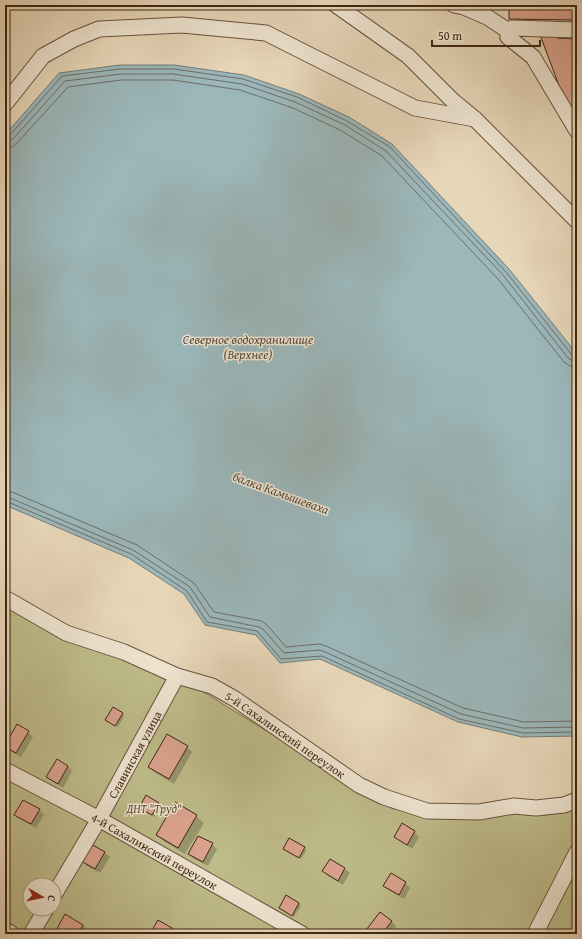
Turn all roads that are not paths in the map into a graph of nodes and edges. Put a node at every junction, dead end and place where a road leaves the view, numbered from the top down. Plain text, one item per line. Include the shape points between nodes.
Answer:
1 (336, 5) edge
2 (454, 5) edge
3 (577, 30) edge
4 (510, 32) junction
5 (5, 104) edge
6 (475, 119) junction
7 (577, 131) edge
8 (577, 221) edge
9 (5, 598) edge
10 (177, 676) junction
11 (5, 770) edge
12 (577, 800) edge
13 (99, 819) junction
14 (577, 852) edge
15 (62, 881) edge
16 (41, 917) edge
17 (5, 930) edge
18 (12, 934) edge
19 (31, 934) edge
20 (302, 934) edge
21 (535, 934) edge

1 - 6 street via 408,56
2 - 4 street via 487,17
3 - 4 street via 512,28
4 - 7 street via 508,37 533,57
5 - 6 street via 43,56 74,39 99,29 182,25 266,33 415,108
6 - 8 street
9 - 10 street, 5-й Сахалинский переулок via 66,633 124,652
10 - 12 street, 5-й Сахалинский переулок via 212,686 235,699 359,785 391,800 427,811 479,812 514,806 536,808 564,805
10 - 13 street, Славинская улица
11 - 13 street, 4-й Сахалинский переулок
13 - 15 street, Славинская улица
13 - 20 street, 4-й Сахалинский переулок
14 - 21 street
16 - 19 street
17 - 18 street

